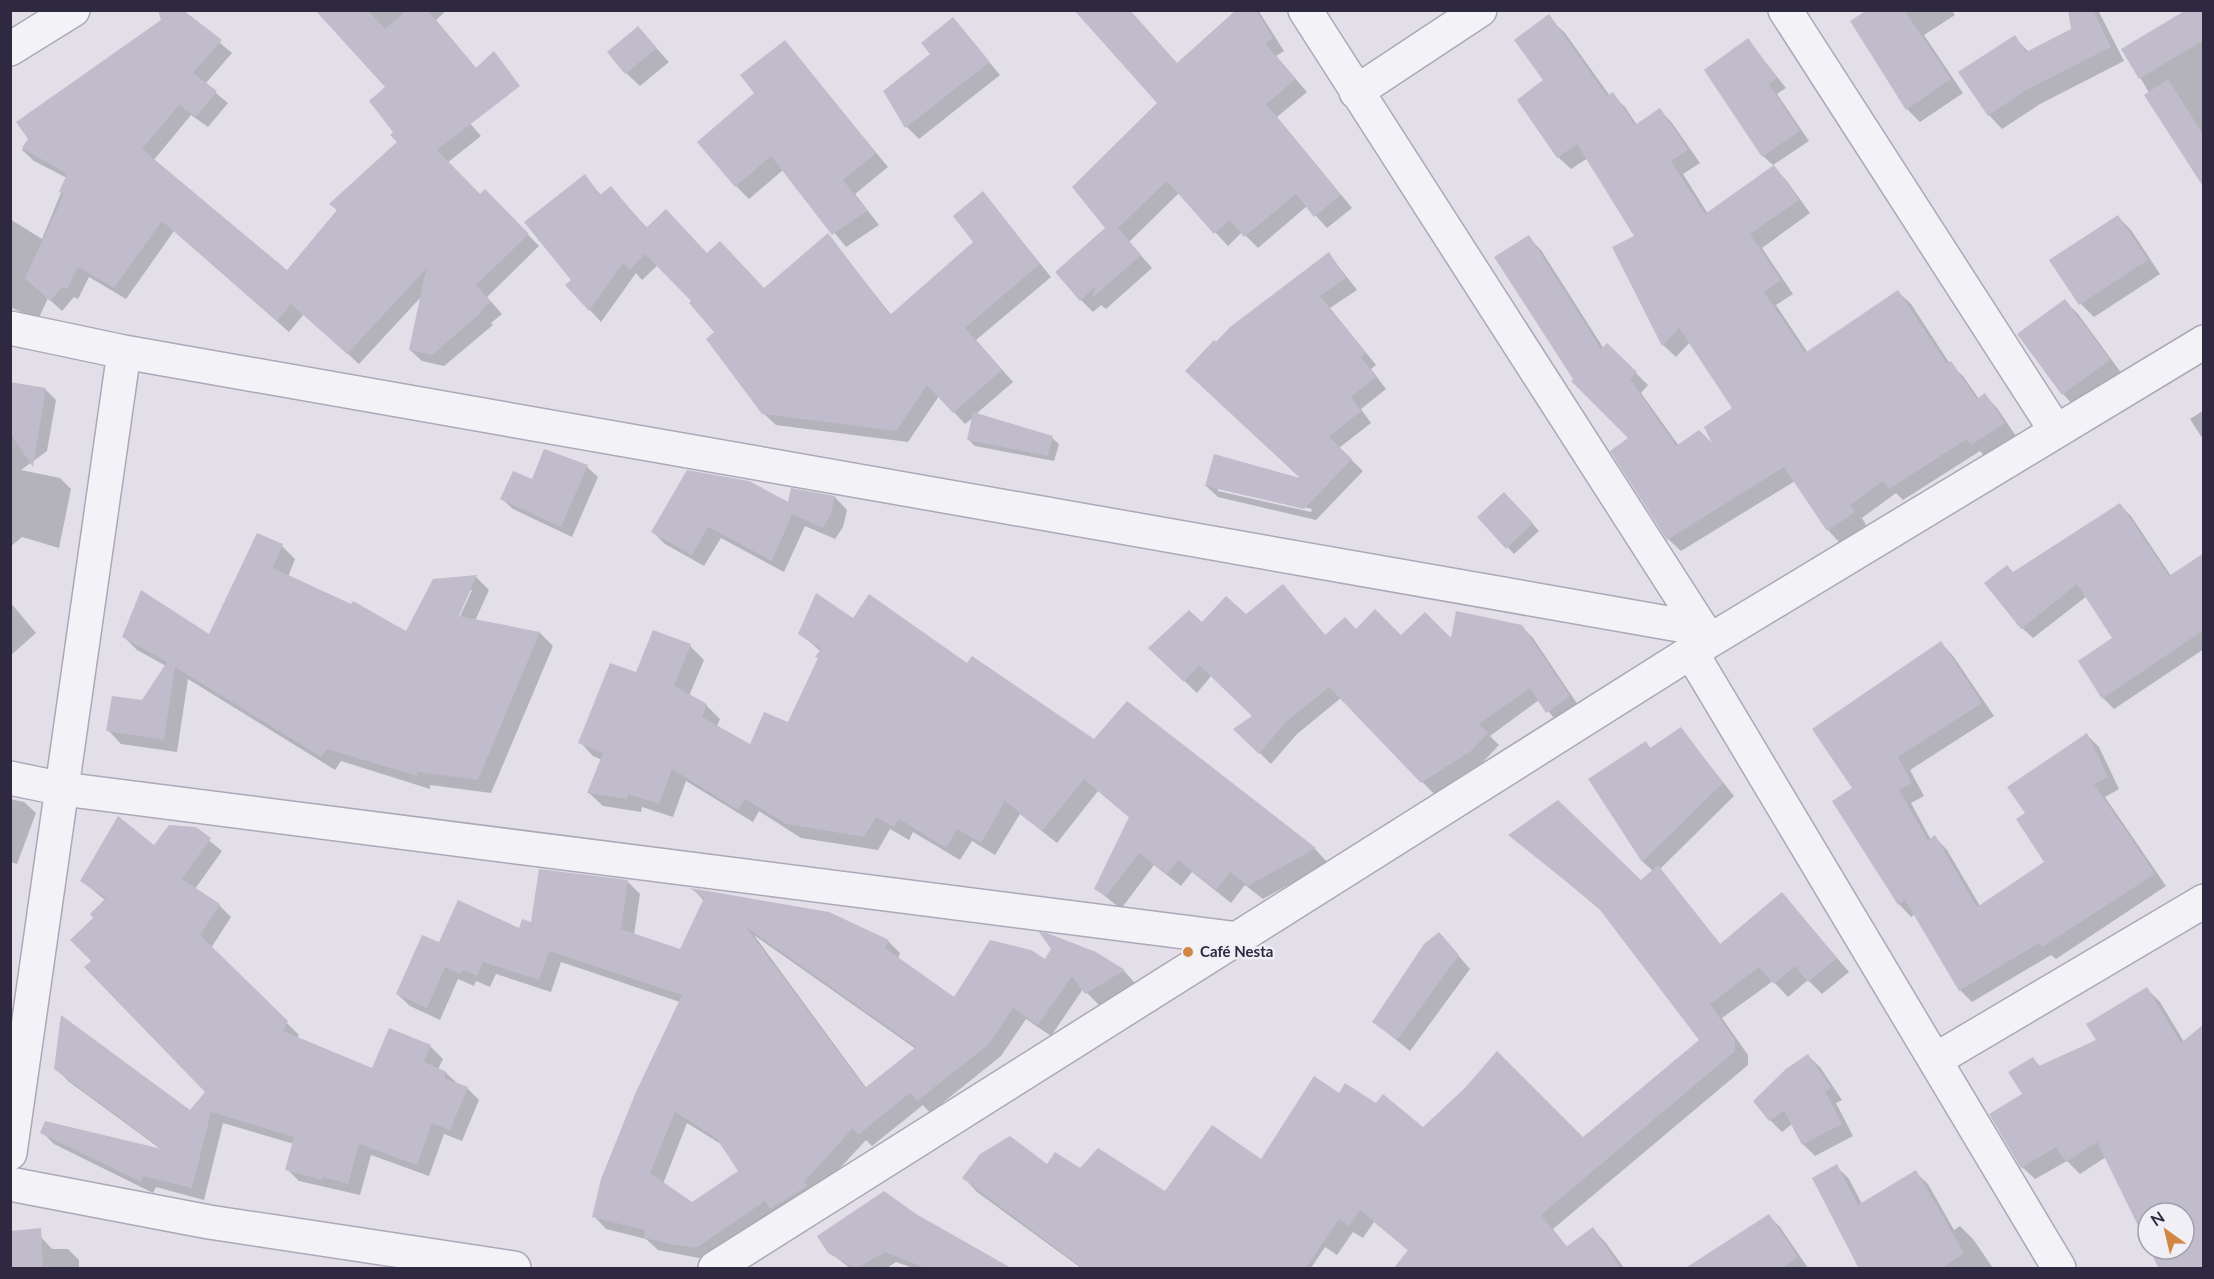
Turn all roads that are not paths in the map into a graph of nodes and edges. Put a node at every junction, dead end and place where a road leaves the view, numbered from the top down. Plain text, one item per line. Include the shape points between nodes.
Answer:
1 (73, 10) edge
2 (1305, 10) edge
3 (1480, 10) edge
4 (1785, 10) edge
5 (11, 47) edge
6 (1356, 92) junction
7 (10, 328) edge
8 (2204, 342) edge
9 (124, 352) junction
10 (2056, 430) junction
11 (1696, 640) junction
12 (10, 778) edge
13 (63, 789) junction
14 (2204, 901) edge
15 (1239, 939) junction
16 (1935, 1060) junction
17 (10, 1153) edge
18 (10, 1184) edge
19 (514, 1269) edge
20 (715, 1269) edge
21 (2059, 1269) edge

1 - 5 street
2 - 6 street
3 - 6 street
4 - 10 street
6 - 11 street
7 - 9 street
8 - 10 street
9 - 11 street
9 - 13 street
10 - 11 street
11 - 15 street
11 - 16 street
12 - 13 street
13 - 15 street
13 - 17 street
14 - 16 street
15 - 20 street
16 - 21 street
18 - 19 street via 209,1222

